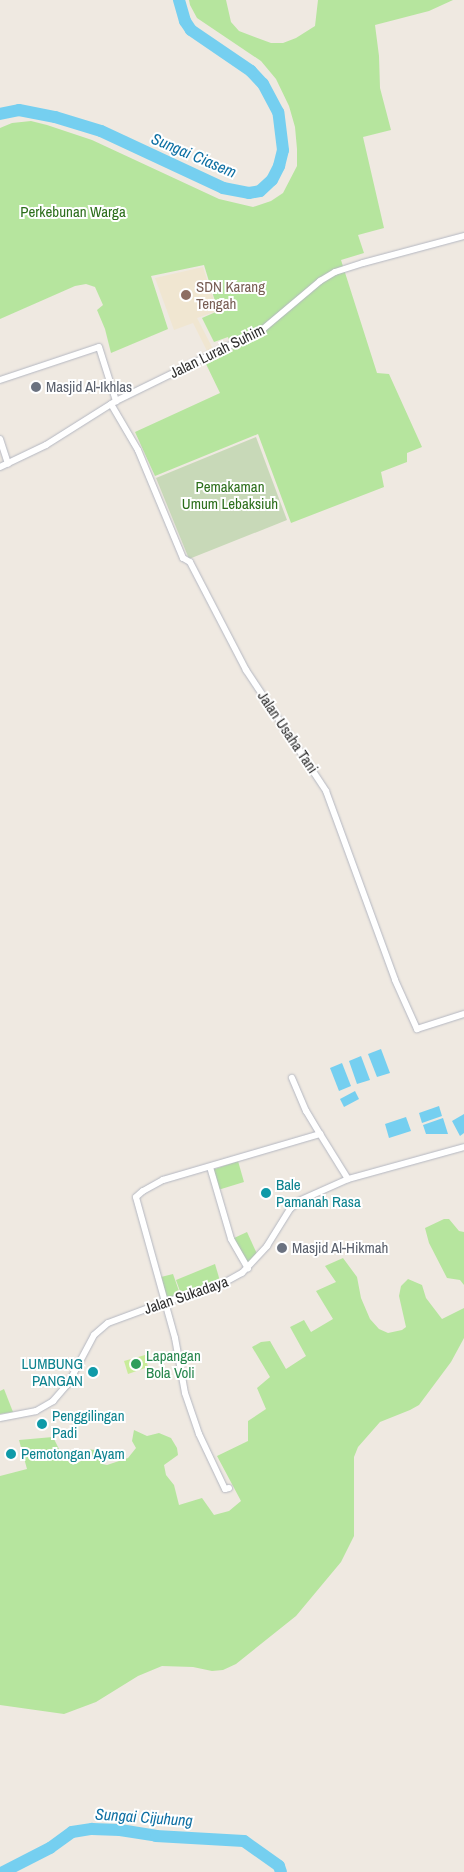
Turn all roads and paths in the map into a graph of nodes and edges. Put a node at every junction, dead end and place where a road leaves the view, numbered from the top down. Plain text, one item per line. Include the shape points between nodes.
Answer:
1 (464, 236) edge
2 (0, 380) edge
3 (114, 402) junction
4 (0, 440) edge
5 (8, 464) junction
6 (0, 467) edge
7 (464, 1014) edge
8 (292, 1078) dead end
9 (320, 1134) junction
10 (464, 1147) edge
11 (210, 1168) junction
12 (348, 1179) junction
13 (248, 1268) junction
14 (166, 1301) junction
15 (0, 1418) edge
16 (229, 1488) dead end

1 - 3 street, Jalan Lurah Suhim via 335,272 263,330
2 - 3 street, Jalan Usaha Tani via 99,347
3 - 5 street, Jalan Lurah Suhim via 46,445
3 - 7 street, Jalan Usaha Tani via 138,450 183,558 190,562 246,670 326,791 416,1028
4 - 5 street
5 - 6 street, Jalan Lurah Suhim
8 - 9 street
9 - 11 street
9 - 12 street
10 - 12 street, Jalan Sukadaya
11 - 13 street via 231,1239
11 - 14 street via 163,1180 136,1197
12 - 13 street, Jalan Sukadaya via 294,1206
13 - 14 street, Jalan Sukadaya via 225,1283
14 - 15 street, Jalan Sukadaya via 108,1323 97,1331 68,1384 45,1408
14 - 16 street via 190,1409 225,1490

